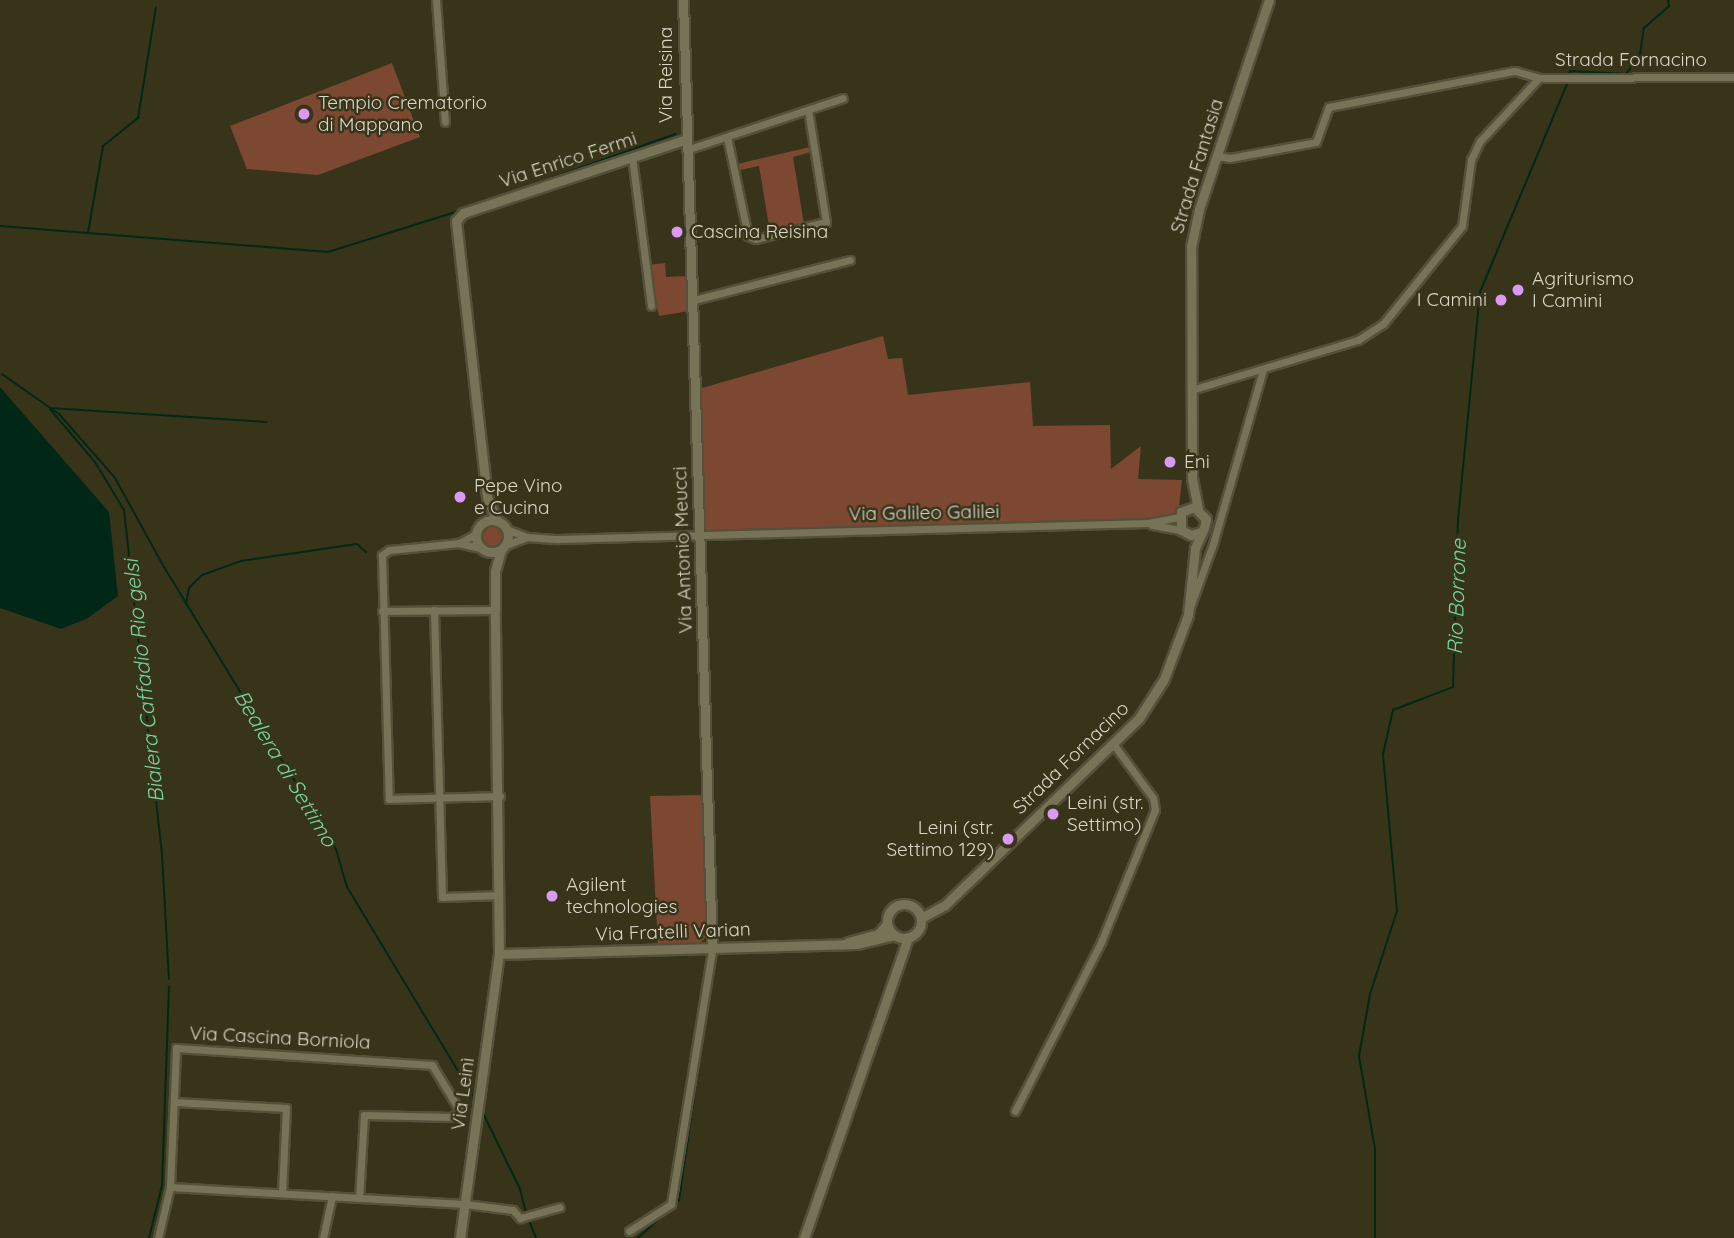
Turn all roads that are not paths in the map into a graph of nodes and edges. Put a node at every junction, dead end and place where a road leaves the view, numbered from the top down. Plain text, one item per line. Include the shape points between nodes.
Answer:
1 (436, 0) edge
2 (683, 0) edge
3 (1269, 0) edge
4 (1734, 77) edge
5 (1539, 78) junction
6 (843, 98) dead end
7 (808, 110) junction
8 (445, 122) dead end
9 (727, 137) junction
10 (684, 145) junction
11 (1217, 156) junction
12 (632, 157) junction
13 (850, 260) dead end
14 (694, 300) junction
15 (651, 306) dead end
16 (1263, 370) junction
17 (1191, 390) junction
18 (1192, 479) junction
19 (487, 497) junction
20 (1186, 508) junction
21 (1198, 509) junction
22 (1178, 517) junction
23 (497, 521) junction
24 (1148, 523) junction
25 (482, 524) junction
26 (506, 529) junction
27 (1184, 532) junction
28 (1201, 532) junction
29 (476, 534) junction
30 (700, 534) junction
31 (527, 537) junction
32 (459, 543) junction
33 (504, 547) junction
34 (483, 550) junction
35 (495, 571) junction
36 (434, 610) junction
37 (495, 610) junction
38 (382, 611) junction
39 (1189, 611) junction
40 (1185, 623) junction
41 (1114, 745) junction
42 (500, 796) junction
43 (439, 798) junction
44 (499, 895) junction
45 (919, 914) junction
46 (887, 924) junction
47 (895, 935) junction
48 (908, 937) junction
49 (848, 942) junction
50 (712, 950) junction
51 (499, 954) junction
52 (896, 969) junction
53 (174, 1102) junction
54 (1015, 1111) dead end
55 (170, 1187) junction
56 (282, 1194) junction
57 (332, 1196) junction
58 (359, 1198) junction
59 (465, 1204) junction
60 (560, 1207) dead end
61 (629, 1231) dead end
62 (158, 1238) edge
63 (323, 1238) edge
64 (460, 1238) edge
65 (804, 1238) edge

1 - 8 street
2 - 10 street, Via Reisina
3 - 11 street, Strada Fantasia
4 - 5 street, Strada Fornacino
5 - 11 street via 1515,71 1329,107 1316,142 1230,158
5 - 16 street, Strada Fornacino via 1480,141 1471,160 1462,226 1383,324 1358,340
6 - 7 street, Via Enrico Fermi
7 - 9 street, Via Enrico Fermi
7 - 9 street via 826,222 755,239 748,236
9 - 10 street, Via Enrico Fermi
10 - 12 street, Via Enrico Fermi
10 - 14 street, Via Antonio Meucci
11 - 17 street, Strada Fantasia via 1191,247
12 - 15 street
12 - 19 street, Via Enrico Fermi via 463,213 456,220
13 - 14 street
14 - 30 street, Via Antonio Meucci
16 - 17 street, Strada Fornacino
16 - 39 street, Strada Fornacino
17 - 18 street, Strada Fantasia
18 - 20 street
18 - 21 street
19 - 23 street
19 - 25 street
20 - 21 street
20 - 22 street
21 - 28 street via 1206,519
22 - 24 street, Via Galileo Galilei
22 - 27 street
23 - 25 street
23 - 26 street
24 - 27 street, Via Galileo Galilei
24 - 30 street, Via Galileo Galilei
25 - 29 street
26 - 31 street
26 - 33 street
27 - 28 street
27 - 40 street, Strada Fornacino via 1190,561
28 - 39 street, Strada Fornacino via 1195,548
29 - 32 street
29 - 34 street
30 - 31 street, Via Galileo Galilei
30 - 50 street, Via Antonio Meucci
31 - 33 street
32 - 34 street
32 - 38 street via 389,550 383,555
33 - 34 street
33 - 35 street
34 - 35 street
35 - 37 street, Via Leinì
36 - 37 street
36 - 38 street
36 - 43 street
37 - 42 street, Via Leinì
38 - 43 street via 389,799
39 - 40 street, Strada Fornacino
40 - 41 street, Strada Fornacino via 1164,679 1139,719
41 - 45 street, Strada Fornacino via 940,910
41 - 54 street via 1153,798 1155,810 1101,942
42 - 43 street
42 - 44 street, Via Leinì
43 - 44 street via 442,897
44 - 51 street, Via Leinì
45 - 46 street via 898,905 889,912
45 - 48 street via 917,932
46 - 47 street
46 - 49 street, Via Fratelli Varian via 878,934
47 - 48 street
47 - 49 street, Via Fratelli Varian via 870,944
47 - 52 street
48 - 52 street
49 - 50 street, Via Fratelli Varian
50 - 51 street, Via Fratelli Varian
50 - 61 street via 671,1204
51 - 59 street, Via Leinì
52 - 65 street
53 - 55 street, Via Cascina Borniola
53 - 56 street via 286,1108
53 - 58 street, Via Cascina Borniola via 176,1048 432,1065 460,1111 452,1117 364,1115
55 - 56 street
55 - 62 street, Via Cascina Borniola
56 - 57 street
57 - 58 street
57 - 63 street
58 - 59 street
59 - 60 street via 513,1210 513,1215 528,1217
59 - 64 street, Via Leinì

